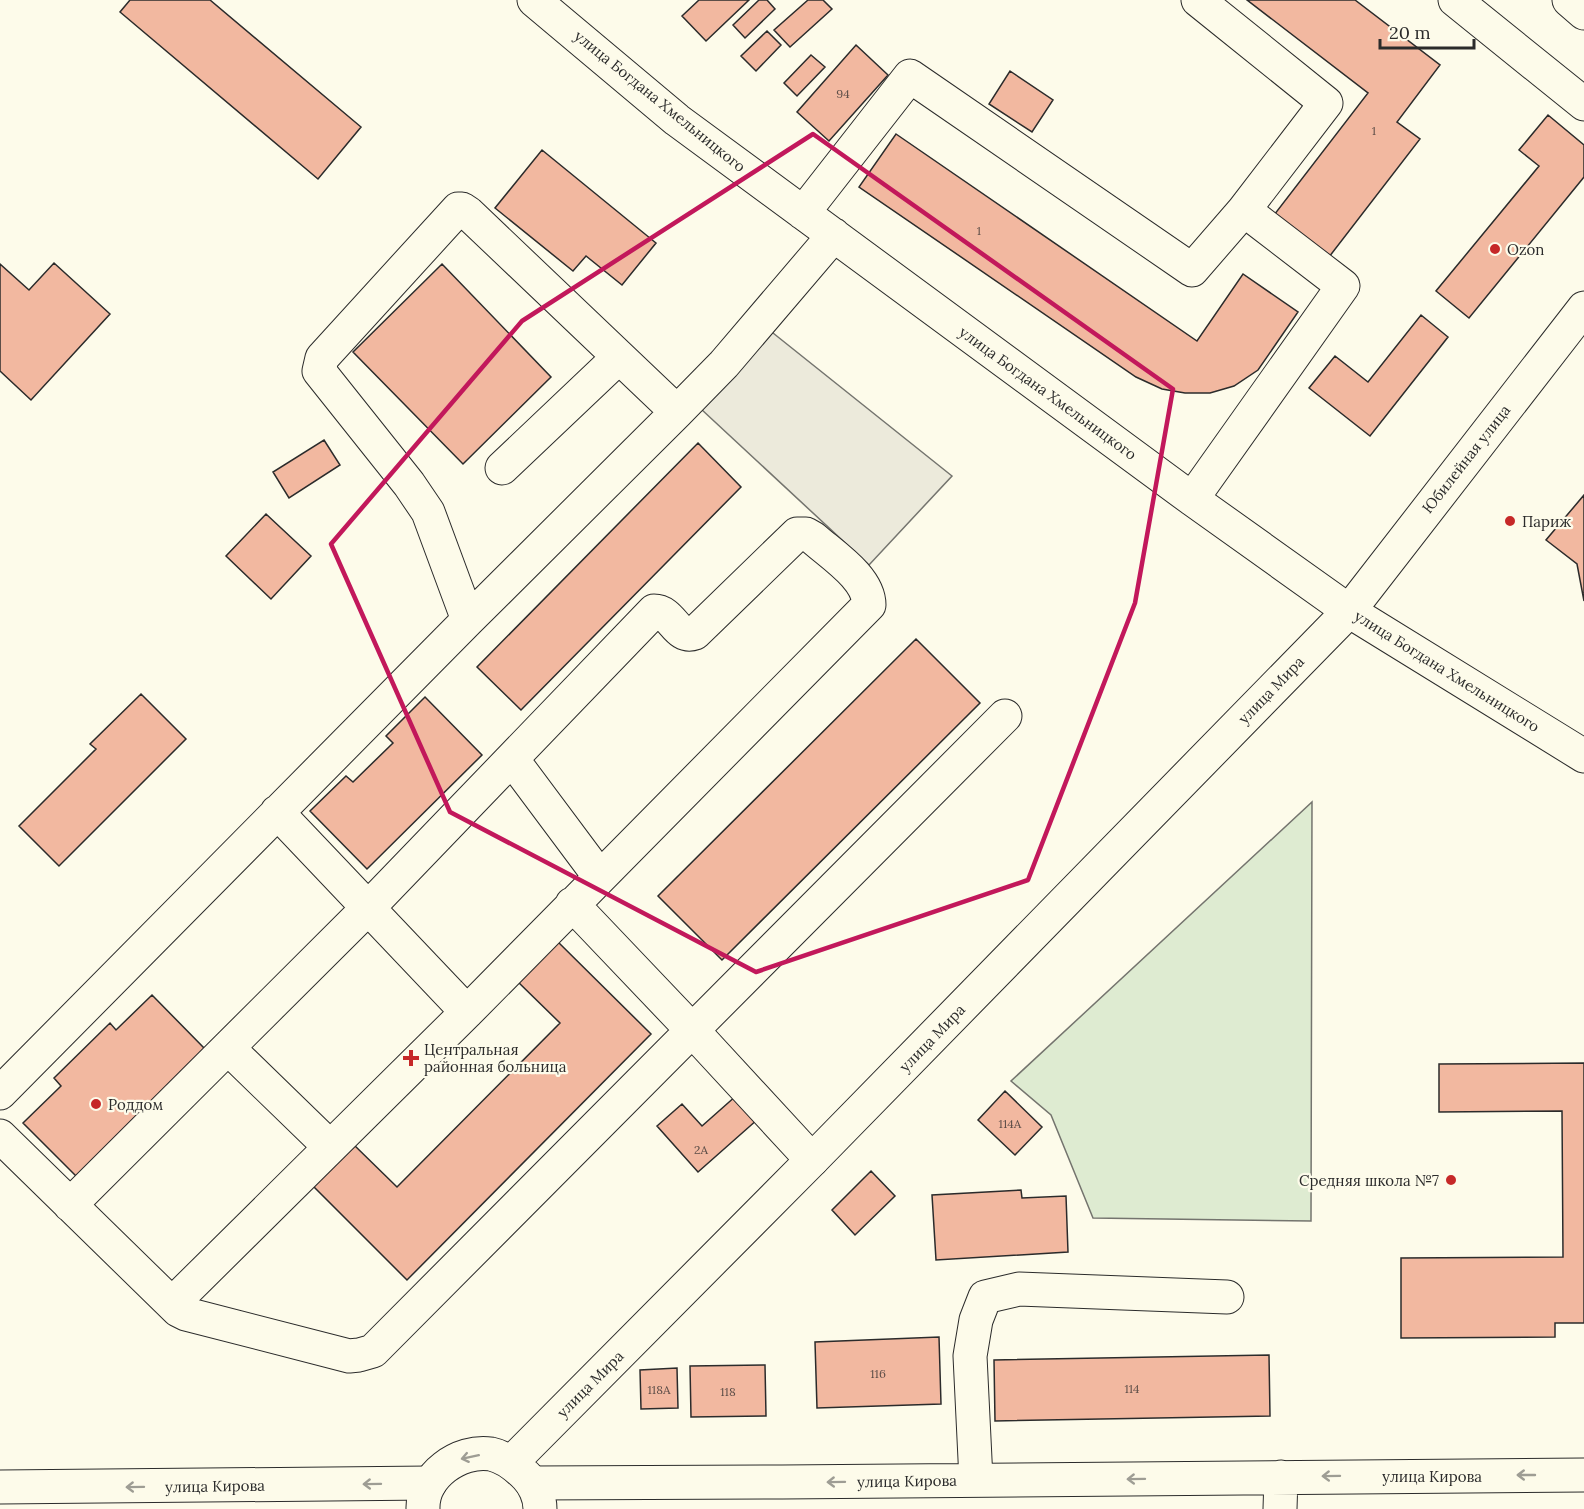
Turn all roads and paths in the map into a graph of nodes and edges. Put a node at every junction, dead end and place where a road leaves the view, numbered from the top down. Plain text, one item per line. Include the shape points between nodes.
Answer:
1 (534, 0) edge
2 (1198, 0) edge
3 (1455, 0) edge
4 (1569, 0) edge
5 (1584, 13) edge
6 (1584, 104) edge
7 (1244, 210) junction
8 (803, 213) junction
9 (834, 235) junction
10 (1584, 308) edge
11 (619, 357) junction
12 (677, 412) junction
13 (502, 468) dead end
14 (1192, 499) junction
15 (1349, 611) junction
16 (468, 620) junction
17 (1005, 716) dead end
18 (1584, 756) edge
19 (512, 759) junction
20 (277, 812) junction
21 (600, 877) junction
22 (572, 904) junction
23 (368, 908) junction
24 (467, 1011) junction
25 (692, 1030) junction
26 (228, 1048) junction
27 (0, 1093) edge
28 (0, 1136) edge
29 (330, 1147) junction
30 (812, 1160) junction
31 (70, 1205) junction
32 (1227, 1297) dead end
33 (172, 1304) junction
34 (1584, 1475) edge
35 (1281, 1477) junction
36 (976, 1480) junction
37 (528, 1485) edge
38 (0, 1487) edge
39 (427, 1496) edge
40 (1280, 1509) edge

1 - 8 street, улица Богдана Хмельницкого via 678,120
2 - 7 street via 1326,103
3 - 6 street
4 - 5 street
7 - 8 street via 1192,270 909,76
7 - 14 street via 1343,286
8 - 9 street, улица Богдана Хмельницкого
9 - 12 street via 724,364
9 - 14 street, улица Богдана Хмельницкого
10 - 15 street, Юбилейная улица
11 - 12 street
11 - 13 street
11 - 16 street via 458,209 322,358 319,371 428,512
12 - 16 street
14 - 15 street, улица Богдана Хмельницкого
15 - 18 street, улица Богдана Хмельницкого
15 - 30 street, улица Мира
16 - 20 street
17 - 25 street
19 - 21 street
19 - 21 street via 654,611 665,614 683,634 695,633 797,534 813,538 857,576 867,590 869,605
19 - 23 street
20 - 23 street
20 - 27 street
21 - 22 street
22 - 24 street
22 - 25 street
23 - 24 street
23 - 26 street
24 - 29 street
25 - 30 street
25 - 33 street via 373,1351 349,1356 186,1314
26 - 29 street
26 - 31 street
28 - 31 street
29 - 33 street
30 - 37 street, улица Мира
31 - 33 street
32 - 36 street via 1019,1289 985,1297 976,1320 970,1356
34 -> 35 street, улица Кирова
35 -> 36 street, улица Кирова
35 - 40 street
36 -> 37 street, улица Кирова
37 -> 39 street, улица Кирова via 490,1454 467,1455 446,1466
39 -> 38 street, улица Кирова

